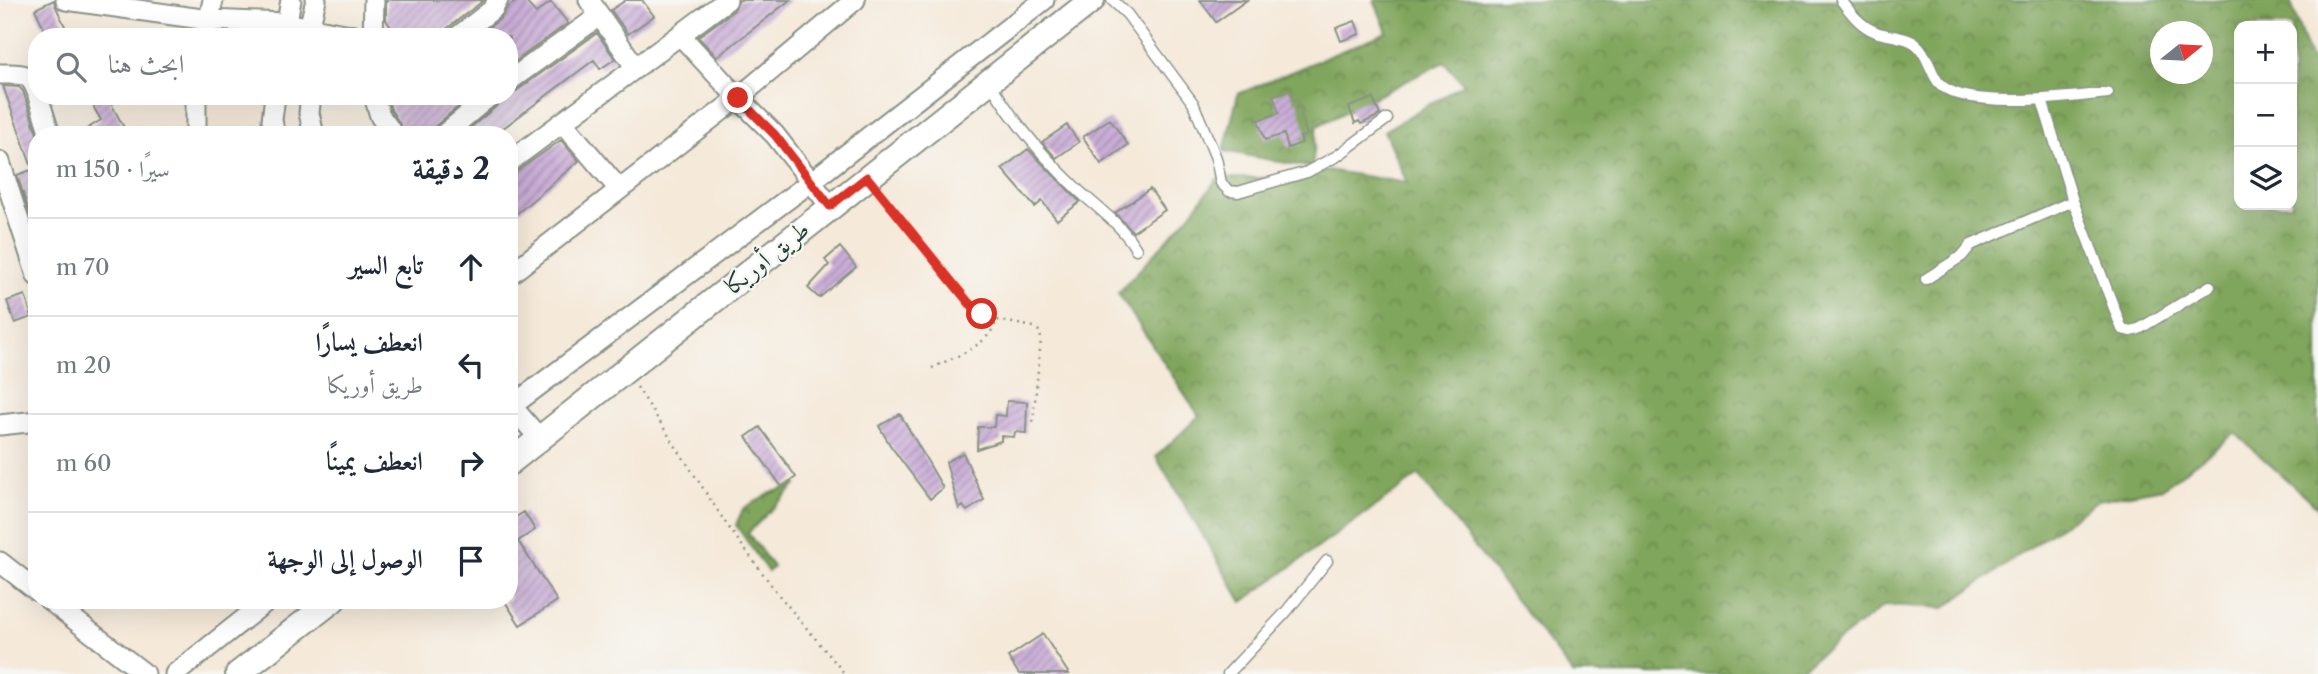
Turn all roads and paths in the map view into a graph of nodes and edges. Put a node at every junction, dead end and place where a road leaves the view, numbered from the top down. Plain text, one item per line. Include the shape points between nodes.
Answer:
1 (66, 0) edge
2 (213, 0) edge
3 (291, 0) edge
4 (316, 0) edge
5 (374, 0) edge
6 (498, 0) edge
7 (721, 0) edge
8 (727, 0) edge
9 (855, 0) edge
10 (1044, 0) edge
11 (1092, 0) edge
12 (1112, 0) edge
13 (1841, 0) edge
14 (594, 8) edge
15 (202, 28) edge
16 (207, 28) edge
17 (285, 28) edge
18 (310, 28) edge
19 (373, 28) edge
20 (469, 28) edge
21 (681, 36) junction
22 (636, 68) junction
23 (518, 73) edge
24 (0, 74) edge
25 (28, 76) edge
26 (989, 81) junction
27 (2108, 93) dead end
28 (738, 98) junction
29 (2042, 100) junction
30 (40, 105) edge
31 (196, 105) edge
32 (274, 105) edge
33 (310, 105) edge
34 (378, 105) edge
35 (480, 105) edge
36 (1387, 119) dead end
37 (563, 123) junction
38 (47, 126) edge
39 (196, 126) edge
40 (273, 126) edge
41 (312, 126) edge
42 (387, 126) edge
43 (454, 126) edge
44 (518, 156) edge
45 (0, 162) edge
46 (867, 177) junction
47 (812, 181) junction
48 (619, 190) junction
49 (2073, 201) junction
50 (830, 206) junction
51 (28, 248) edge
52 (1136, 249) dead end
53 (518, 268) edge
54 (1926, 279) dead end
55 (2210, 286) dead end
56 (997, 320) junction
57 (932, 368) dead end
58 (626, 369) junction
59 (518, 400) edge
60 (518, 415) edge
61 (28, 422) edge
62 (1033, 422) dead end
63 (0, 425) edge
64 (540, 439) junction
65 (518, 455) edge
66 (1327, 561) dead end
67 (0, 562) edge
68 (28, 584) edge
69 (61, 609) edge
70 (257, 609) edge
71 (321, 609) edge
72 (145, 674) edge
73 (175, 674) edge
74 (238, 674) edge
75 (845, 674) edge
76 (1228, 674) edge

1 - 15 street
2 - 16 street
3 - 17 street
4 - 18 street
5 - 19 street
6 - 20 street
7 - 8 street
8 - 21 street
9 - 28 street
10 - 47 street
11 - 26 street, طريق أوريكا
12 - 36 lane via 1193,103 1216,158 1221,183 1229,191 1307,172
13 - 29 lane via 1857,21 1917,45 1940,84 1959,94
14 - 22 street
14 - 23 street
21 - 22 street
21 - 28 street
22 - 37 street
24 - 25 street
26 - 46 street, طريق أوريكا
26 - 52 lane via 1038,150 1118,224
27 - 29 lane
28 - 47 street
28 - 48 street
29 - 49 lane
30 - 38 street
31 - 39 street
32 - 40 street
33 - 41 street
34 - 42 street
35 - 43 street
37 - 44 street
37 - 48 street
45 - 51 street
46 - 50 street, طريق أوريكا
46 - 56 path via 969,303
47 - 50 street
47 - 59 street
48 - 53 street
49 - 54 lane via 1971,245
49 - 55 lane via 2122,329 2139,329
50 - 58 street, طريق أوريكا
56 - 57 path via 982,342
56 - 62 path via 1034,327 1041,335
58 - 64 street, طريق أوريكا
58 - 75 path via 727,525
60 - 64 street
61 - 63 street
64 - 65 street, طريق أوريكا
66 - 76 lane
67 - 68 street
69 - 72 street
70 - 73 street
71 - 74 street

